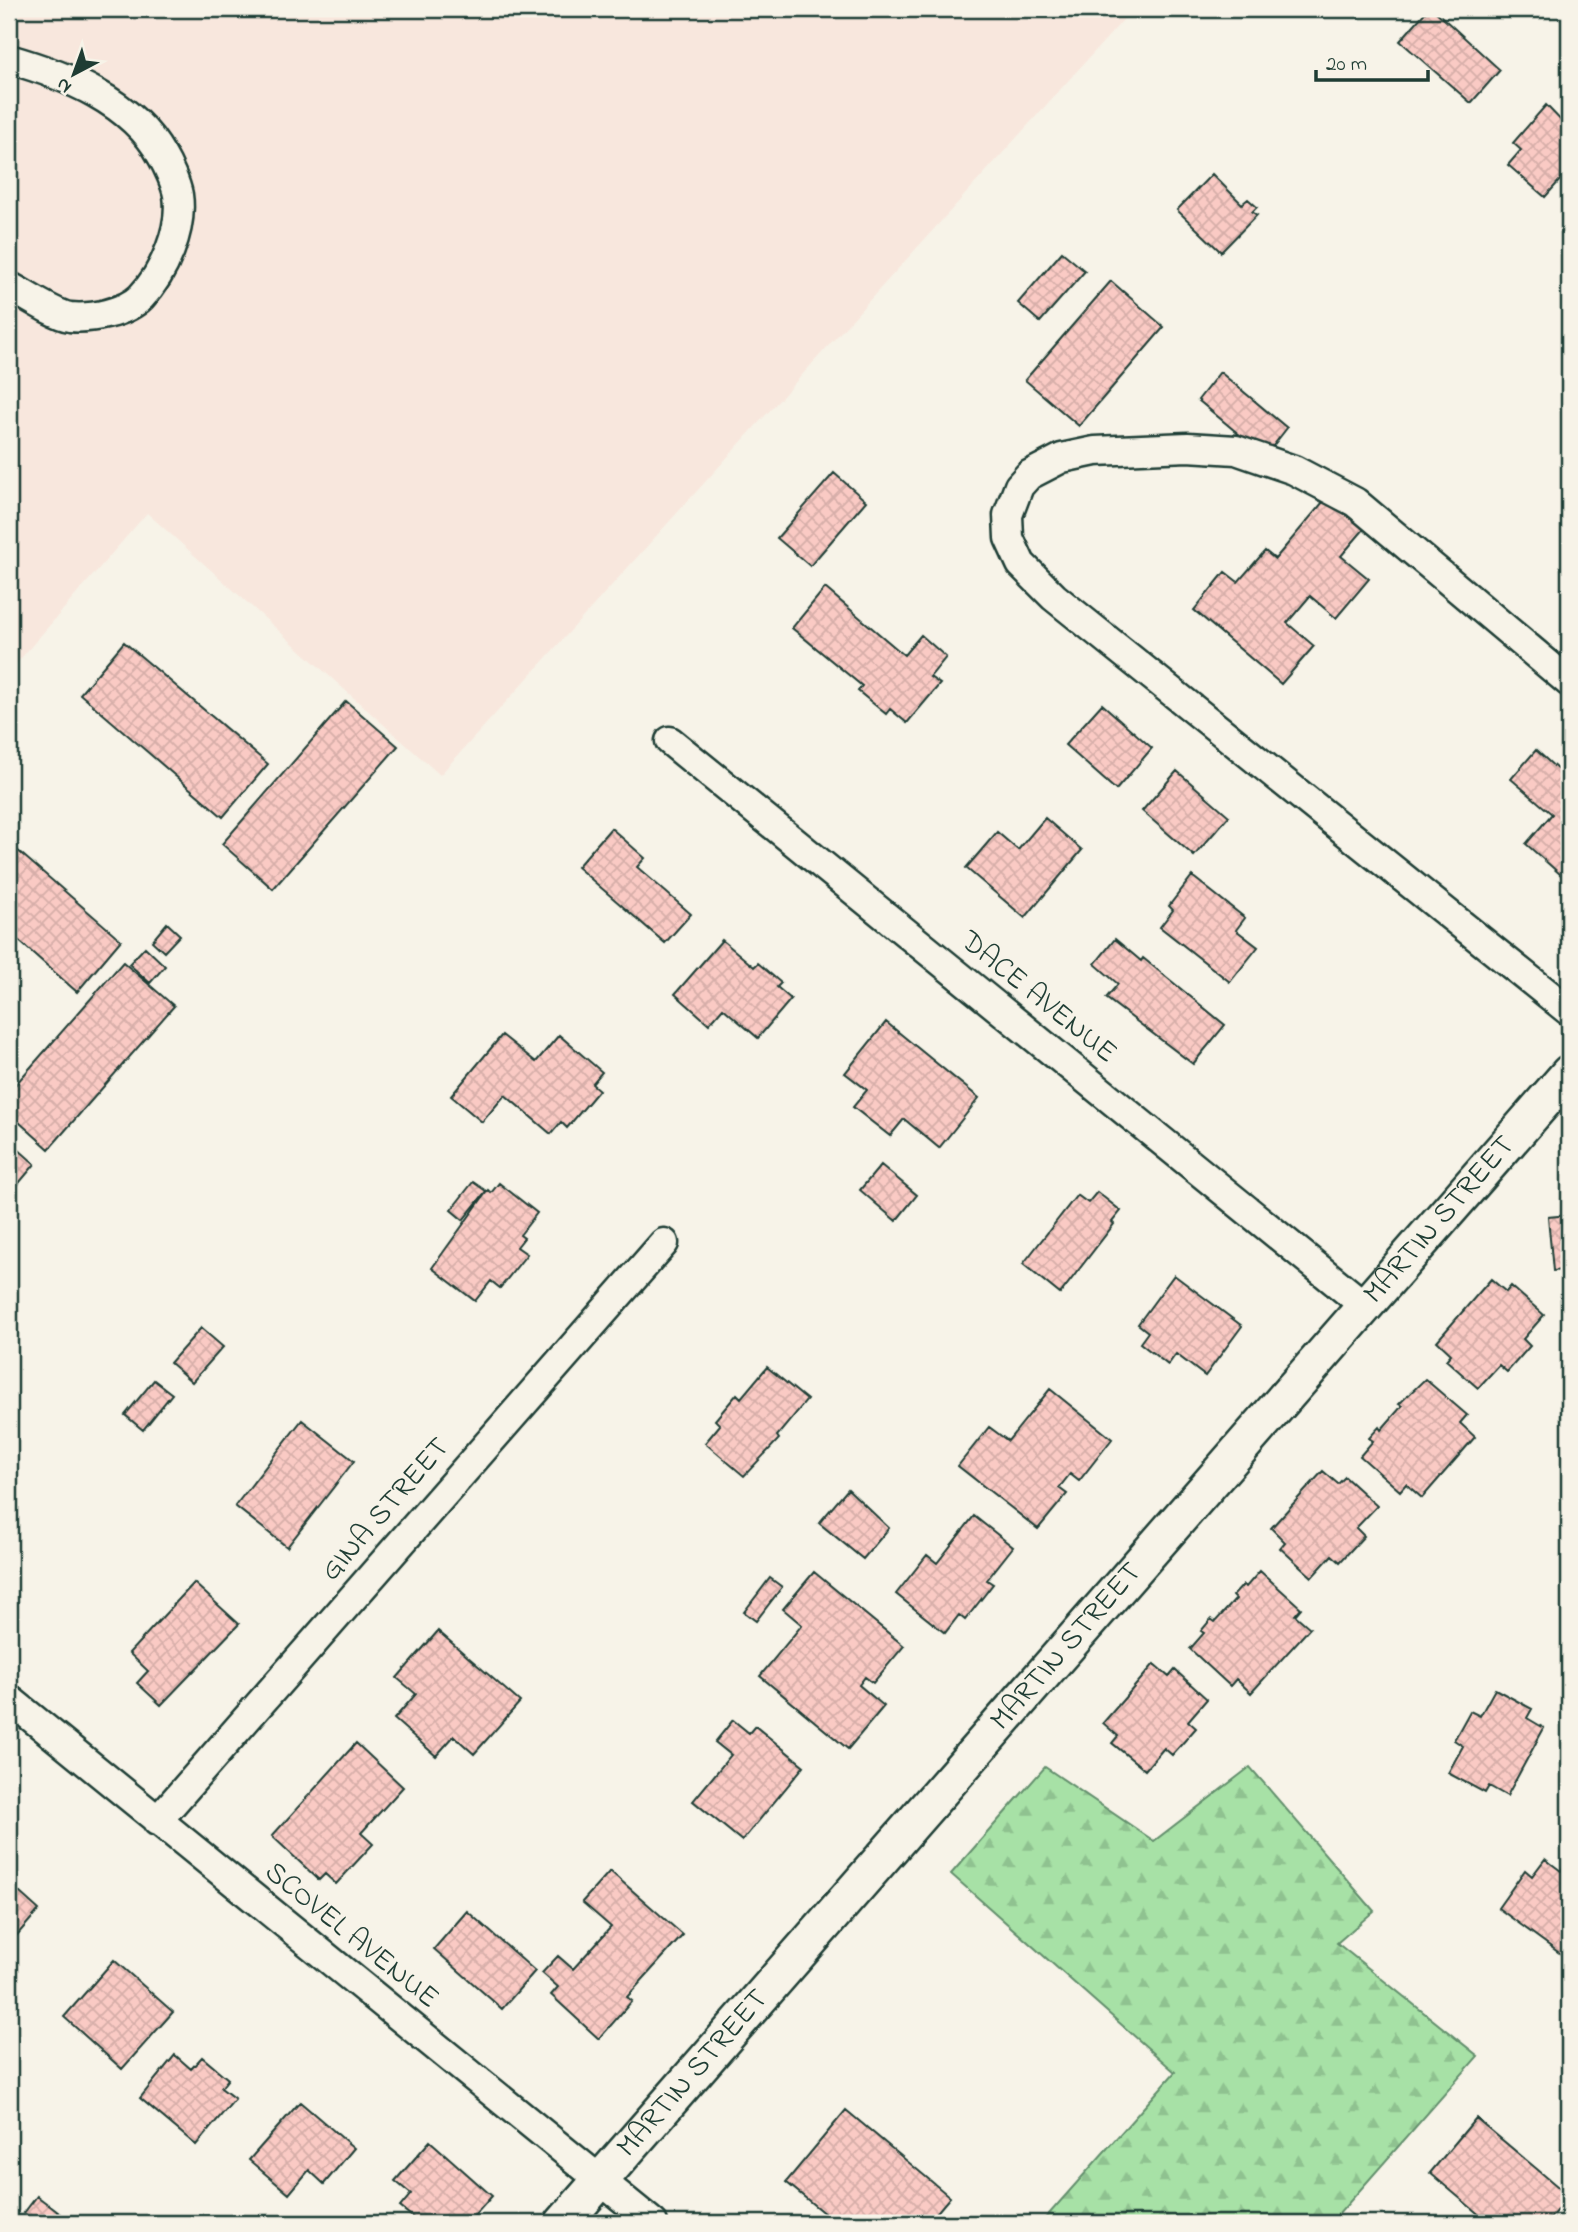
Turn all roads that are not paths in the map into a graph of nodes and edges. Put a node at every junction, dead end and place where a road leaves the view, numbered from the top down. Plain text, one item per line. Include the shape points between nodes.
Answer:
1 (9, 59) edge
2 (9, 286) edge
3 (1569, 682) edge
4 (670, 741) dead end
5 (1569, 1011) edge
6 (1569, 1073) edge
7 (664, 1243) dead end
8 (1365, 1306) junction
9 (9, 1699) edge
10 (157, 1821) junction
11 (600, 2180) junction
12 (563, 2223) edge
13 (653, 2223) edge

1 - 2 street via 96,92 132,120 162,155 178,195 177,227 163,266 139,299 107,314 68,317
3 - 5 street via 1355,502 1294,470 1236,450 1095,451 1062,458 1029,475 1019,486 1008,515 1009,538 1021,564 1054,597
4 - 8 street, DACE AVENUE
6 - 8 street, MARTIN STREET
7 - 10 street, GINA STREET
8 - 11 street, MARTIN STREET
9 - 10 street, SCOVEL AVENUE
10 - 11 street, SCOVEL AVENUE
11 - 12 street, MARTIN STREET
11 - 13 street, SCOVEL AVENUE

